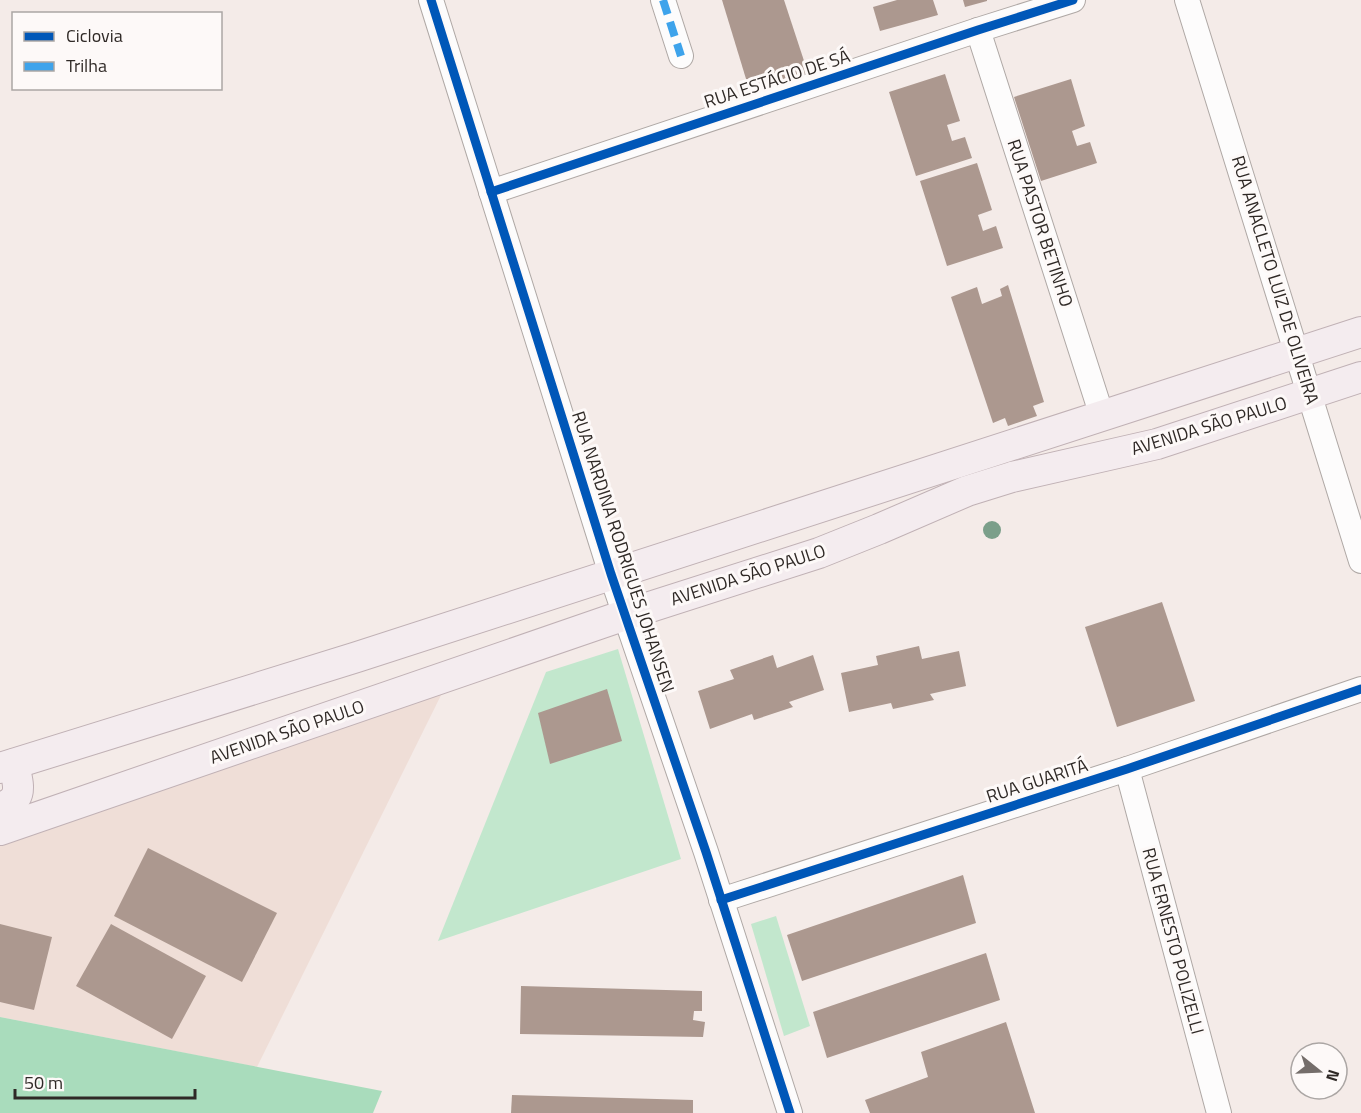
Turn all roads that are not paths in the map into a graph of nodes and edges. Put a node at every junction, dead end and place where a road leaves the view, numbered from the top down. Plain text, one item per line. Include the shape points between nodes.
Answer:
1 (431, 0) edge
2 (663, 0) edge
3 (1073, 0) edge
4 (1187, 0) edge
5 (978, 30) junction
6 (681, 56) dead end
7 (491, 192) junction
8 (1361, 332) edge
9 (1297, 353) junction
10 (1361, 377) edge
11 (1310, 394) junction
12 (1102, 416) junction
13 (1361, 561) edge
14 (611, 574) junction
15 (625, 615) junction
16 (1361, 689) edge
17 (7, 766) edge
18 (1127, 769) junction
19 (0, 808) edge
20 (0, 830) edge
21 (721, 900) junction
22 (790, 1113) edge
23 (1219, 1113) edge

1 - 7 street, RUA NARDINA RODRIGUES JOHANSEN
2 - 6 street
3 - 5 street, RUA ESTÁCIO DE SÁ
4 - 9 street, RUA ANACLETO LUIZ DE OLIVEIRA
5 - 7 street, RUA ESTÁCIO DE SÁ
5 - 12 street, RUA PASTOR BETINHO
7 - 14 street, RUA NARDINA RODRIGUES JOHANSEN
8 - 9 main road
9 - 11 street, RUA ANACLETO LUIZ DE OLIVEIRA
9 - 12 main road
10 - 11 main road, AVENIDA SÃO PAULO
11 - 13 street, RUA ANACLETO LUIZ DE OLIVEIRA
11 - 15 main road, AVENIDA SÃO PAULO via 1157,444 966,491 819,553
12 - 14 main road
14 - 15 street, RUA NARDINA RODRIGUES JOHANSEN
14 - 17 main road
15 - 20 main road, AVENIDA SÃO PAULO
15 - 21 street, RUA NARDINA RODRIGUES JOHANSEN
16 - 18 street, RUA GUARITÁ
17 - 19 main road via 19,787 17,797
18 - 21 street, RUA GUARITÁ
18 - 23 street, RUA ERNESTO POLIZELLI
21 - 22 street, RUA NARDINA RODRIGUES JOHANSEN

